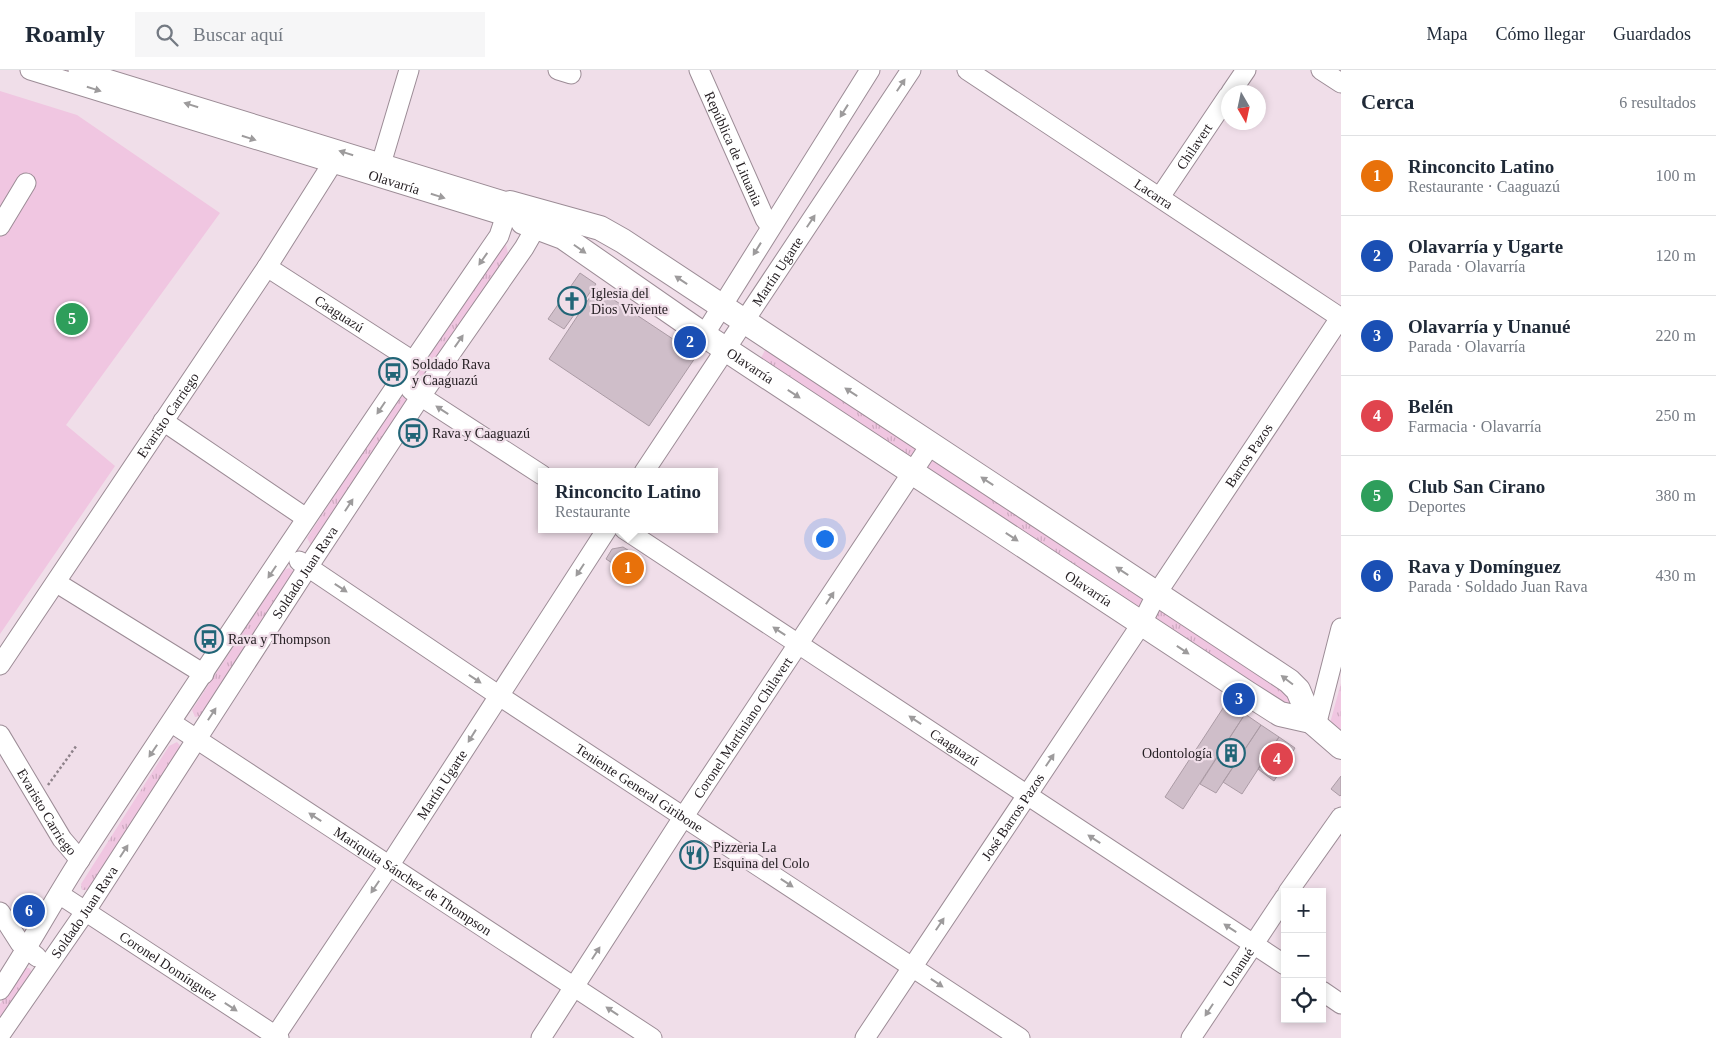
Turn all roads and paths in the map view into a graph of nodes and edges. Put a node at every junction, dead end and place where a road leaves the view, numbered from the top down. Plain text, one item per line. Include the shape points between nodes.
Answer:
1 (30, 70) edge
2 (409, 70) edge
3 (699, 70) edge
4 (911, 70) edge
5 (967, 70) edge
6 (1246, 70) edge
7 (1321, 70) edge
8 (864, 73) edge
9 (74, 74) edge
10 (1341, 83) edge
11 (1236, 85) edge
12 (1221, 107) edge
13 (332, 164) junction
14 (381, 164) junction
15 (26, 183) dead end
16 (1160, 197) junction
17 (508, 210) junction
18 (541, 219) junction
19 (0, 226) edge
20 (771, 227) junction
21 (267, 267) junction
22 (721, 307) junction
23 (1340, 318) edge
24 (744, 322) junction
25 (704, 335) junction
26 (725, 348) junction
27 (413, 361) junction
28 (399, 382) junction
29 (421, 396) junction
30 (163, 421) junction
31 (931, 444) junction
32 (647, 468) edge
33 (538, 472) edge
34 (913, 472) junction
35 (306, 518) junction
36 (604, 533) edge
37 (630, 533) edge
38 (286, 551) junction
39 (308, 567) junction
40 (57, 583) junction
41 (1157, 594) junction
42 (1142, 623) junction
43 (1341, 628) edge
44 (800, 644) junction
45 (0, 665) edge
46 (204, 674) junction
47 (498, 695) junction
48 (172, 723) junction
49 (1314, 724) junction
50 (0, 735) edge
51 (196, 739) junction
52 (77, 745) dead end
53 (1341, 747) edge
54 (1026, 794) junction
55 (38, 799) junction
56 (684, 816) junction
57 (1341, 817) edge
58 (80, 860) junction
59 (389, 866) junction
60 (1291, 888) edge
61 (59, 894) junction
62 (1281, 902) edge
63 (0, 912) edge
64 (85, 912) junction
65 (1252, 942) junction
66 (27, 950) junction
67 (1281, 962) edge
68 (48, 964) junction
69 (912, 966) junction
70 (575, 986) junction
71 (0, 990) edge
72 (1326, 994) edge
73 (1341, 1004) edge
74 (0, 1035) edge
75 (276, 1037) edge
76 (541, 1038) edge
77 (652, 1038) edge
78 (865, 1038) edge
79 (1020, 1038) edge
80 (1191, 1038) edge

1 - 9 street, Olavarría
2 - 14 street
3 - 20 street, República de Lituania
24 -> 4 street, Martín Ugarte
5 - 16 street, Lacarra
6 - 11 street, Chilavert
7 - 10 street
8 -> 20 street, Martín Ugarte
9 -> 13 street, Olavarría
14 -> 9 street, Olavarría
12 - 16 street, Chilavert
13 -> 17 street, Olavarría
13 - 21 street, Evaristo Carriego
14 - 17 street, Olavarría
15 - 19 street
16 - 23 street, Lacarra
17 - 18 main road, Olavarría
17 -> 27 street, Soldado Juan Rava via 499,236
22 -> 18 main road, Olavarría via 600,228
18 -> 25 main road, Olavarría via 563,238
29 -> 18 street, Soldado Juan Rava
20 -> 22 street, Martín Ugarte
21 - 27 street, Caaguazú
21 - 30 street, Evaristo Carriego
22 - 24 main road, Olavarría
22 - 25 street, Martín Ugarte
23 - 41 street, Barros Pazos
24 - 26 street, Martín Ugarte
31 -> 24 main road, Olavarría
25 - 26 main road, Olavarría
26 - 32 street, Martín Ugarte
26 -> 34 main road, Olavarría
27 - 28 street, Soldado Juan Rava
28 - 29 street
28 -> 35 street, Soldado Juan Rava
33 -> 29 street
39 -> 29 street, Soldado Juan Rava
30 - 35 street
30 - 40 street, Evaristo Carriego
31 - 34 street, Coronel Martiniano Chilavert
41 -> 31 main road, Olavarría
34 -> 42 main road, Olavarría
44 -> 34 street, Coronel Martiniano Chilavert
35 - 38 street, Soldado Juan Rava
36 -> 47 street, Martín Ugarte
44 -> 37 street, Caaguazú
38 - 39 street, Teniente General Giribone
38 -> 46 street, Soldado Juan Rava
39 -> 47 street, Teniente General Giribone
51 -> 39 street, Soldado Juan Rava
40 - 45 street, Evaristo Carriego
40 - 46 street
41 - 42 street, José Barros Pazos
49 -> 41 main road, Olavarría via 1298,690 1289,681
42 -> 49 main road, Olavarría via 1280,714
54 -> 42 street, José Barros Pazos
43 - 49 street
54 -> 44 street, Caaguazú
44 - 56 street, Coronel Martiniano Chilavert
46 - 48 street, Soldado Juan Rava
47 - 56 street, Teniente General Giribone
47 -> 59 street, Martín Ugarte
48 - 51 street, Mariquita Sánchez de Thompson
48 -> 58 street, Soldado Juan Rava
49 - 53 main road, Olavarría
50 - 55 street, Evaristo Carriego
59 -> 51 street, Mariquita Sánchez de Thompson
64 -> 51 street, Soldado Juan Rava
52 - 55 path
65 -> 54 street, Caaguazú
69 -> 54 street, José Barros Pazos
55 - 58 street, Evaristo Carriego via 62,840
56 -> 69 street, Teniente General Giribone
70 -> 56 street, Coronel Martiniano Chilavert
57 - 60 street
58 - 61 street, Soldado Juan Rava
59 - 70 street, Mariquita Sánchez de Thompson
59 -> 75 street, Martín Ugarte
61 - 64 street, Coronel Domínguez
61 - 66 street, Soldado Juan Rava
62 - 65 street, Unanué
63 - 66 street
64 - 68 street, Soldado Juan Rava
64 -> 75 street, Coronel Domínguez
65 - 67 street, Caaguazú
65 -> 80 street, Unanué
66 - 68 street
66 - 71 street, Soldado Juan Rava
68 - 74 street, Soldado Juan Rava
69 - 78 street, José Barros Pazos
69 -> 79 street, Teniente General Giribone
70 - 76 street, Coronel Martiniano Chilavert
77 -> 70 street, Mariquita Sánchez de Thompson
72 - 73 street

